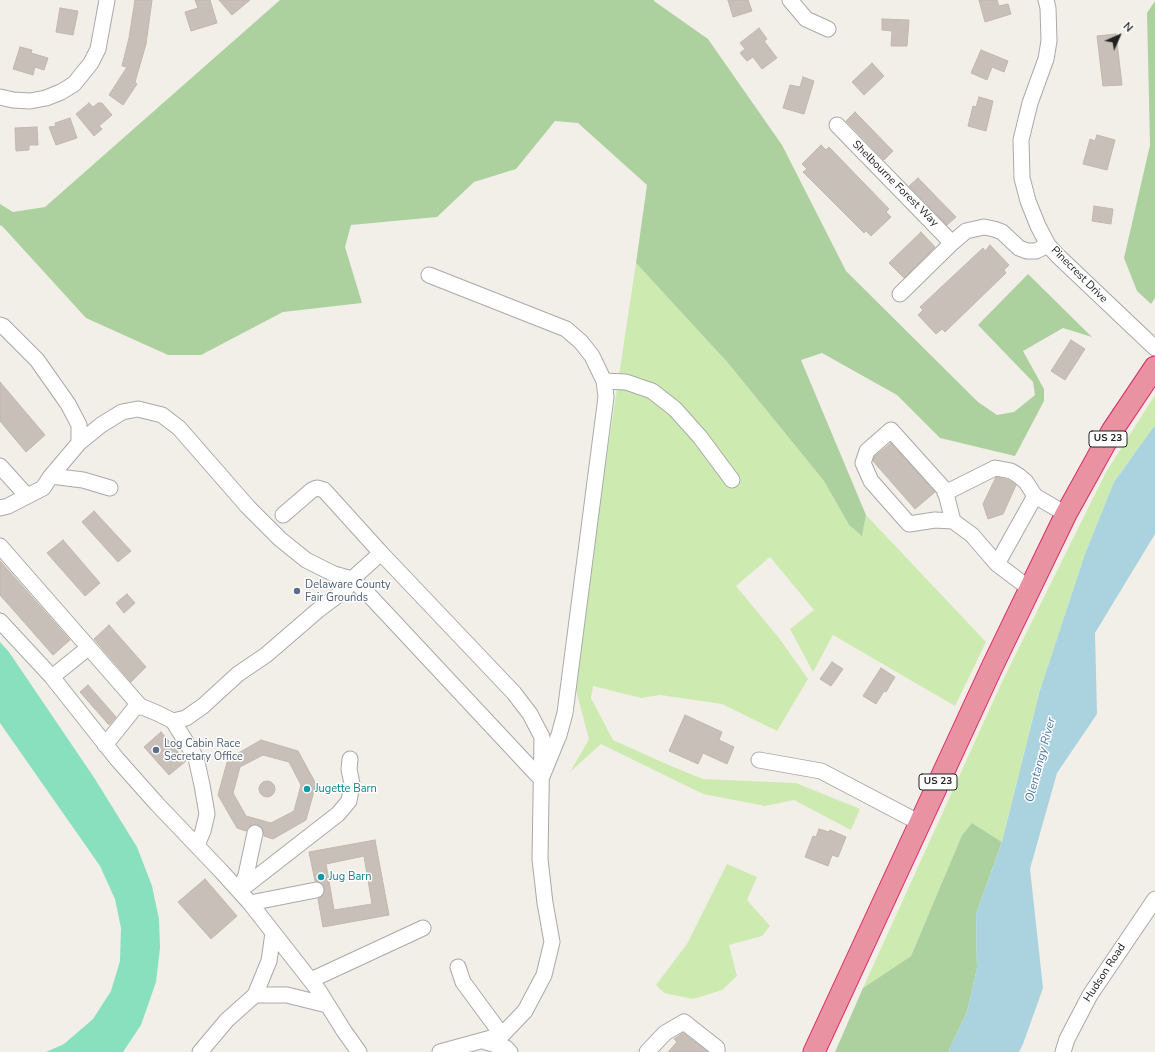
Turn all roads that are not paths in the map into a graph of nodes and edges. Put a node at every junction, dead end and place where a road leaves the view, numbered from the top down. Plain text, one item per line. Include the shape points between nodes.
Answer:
1 (107, 0) edge
2 (790, 0) edge
3 (1046, 0) edge
4 (828, 28) dead end
5 (0, 97) edge
6 (837, 125) dead end
7 (952, 243) junction
8 (1048, 245) junction
9 (429, 275) dead end
10 (900, 294) dead end
11 (0, 325) edge
12 (1155, 348) edge
13 (1155, 366) edge
14 (604, 381) junction
15 (79, 443) junction
16 (0, 466) edge
17 (51, 476) junction
18 (732, 480) dead end
19 (110, 488) dead end
20 (945, 493) junction
21 (27, 496) junction
22 (1035, 496) junction
23 (0, 508) edge
24 (1066, 514) junction
25 (283, 515) dead end
26 (953, 521) junction
27 (0, 546) edge
28 (381, 553) junction
29 (997, 564) junction
30 (352, 579) junction
31 (1030, 589) junction
32 (0, 621) edge
33 (88, 648) junction
34 (52, 677) junction
35 (140, 706) junction
36 (173, 722) junction
37 (105, 745) junction
38 (350, 759) dead end
39 (759, 760) dead end
40 (541, 779) junction
41 (920, 822) junction
42 (254, 833) dead end
43 (197, 845) junction
44 (316, 890) dead end
45 (240, 891) junction
46 (1155, 898) edge
47 (250, 903) junction
48 (423, 928) dead end
49 (273, 933) junction
50 (458, 967) dead end
51 (311, 980) junction
52 (255, 994) junction
53 (327, 1005) junction
54 (502, 1035) junction
55 (482, 1041) junction
56 (200, 1052) edge
57 (359, 1052) edge
58 (440, 1052) edge
59 (510, 1052) edge
60 (647, 1052) edge
61 (718, 1052) edge
62 (814, 1052) edge
63 (1063, 1052) edge

1 - 5 street via 98,49 91,63 74,84 46,98 30,101
2 - 4 street via 806,19
3 - 8 street, Pinecrest Drive via 1049,41 1046,59 1030,103 1021,150 1022,178 1026,196
6 - 7 street, Shelbourne Forest Way
7 - 8 street via 966,231 984,227 1002,232 1027,252
7 - 10 street
8 - 12 street, Pinecrest Drive
9 - 14 street via 566,329 592,356
11 - 15 street via 37,360 68,404 79,425
13 - 24 highway, US 23 via 1112,432
14 - 18 street via 626,382 652,390 675,409 700,437
14 - 40 street via 606,397 565,713
15 - 17 street
15 - 30 street via 122,412 138,409 162,415 179,428 248,507 280,539 306,560 334,574
16 - 21 street
17 - 19 street via 83,480
17 - 21 street via 43,488
20 - 22 street via 995,468 1011,471 1020,476
20 - 26 street
20 - 26 street via 891,430 867,451 863,463 871,481 909,524 936,520
21 - 23 street
22 - 24 street
22 - 29 street
24 - 31 highway, US 23
25 - 28 street via 312,490 324,490
26 - 29 street via 972,535
27 - 33 street
28 - 30 street
28 - 40 street via 514,693 530,714 542,737
29 - 31 street
30 - 36 street via 346,589 266,655 238,674 203,706 186,718
30 - 40 street
31 - 41 highway, US 23
32 - 34 street
33 - 34 street
33 - 35 street
34 - 37 street
35 - 36 street
35 - 37 street
36 - 43 street via 196,758 202,785 207,814 204,831
37 - 43 street
38 - 45 street via 348,769 352,784 349,801 338,814
39 - 41 street via 821,771
40 - 54 street via 540,858 552,942 544,975 524,1011
41 - 62 highway, US 23
42 - 45 street via 246,875
43 - 45 street
44 - 47 street
45 - 47 street
46 - 63 street, Hudson Road via 1090,995 1067,1038
47 - 49 street
48 - 51 street
49 - 51 street
49 - 52 street via 269,961
50 - 54 street via 463,982
51 - 53 street
52 - 53 street via 287,995
52 - 56 street via 227,1020
53 - 57 street
54 - 55 street
55 - 58 street
55 - 59 street via 506,1048
60 - 61 street via 665,1033 684,1022 717,1048

